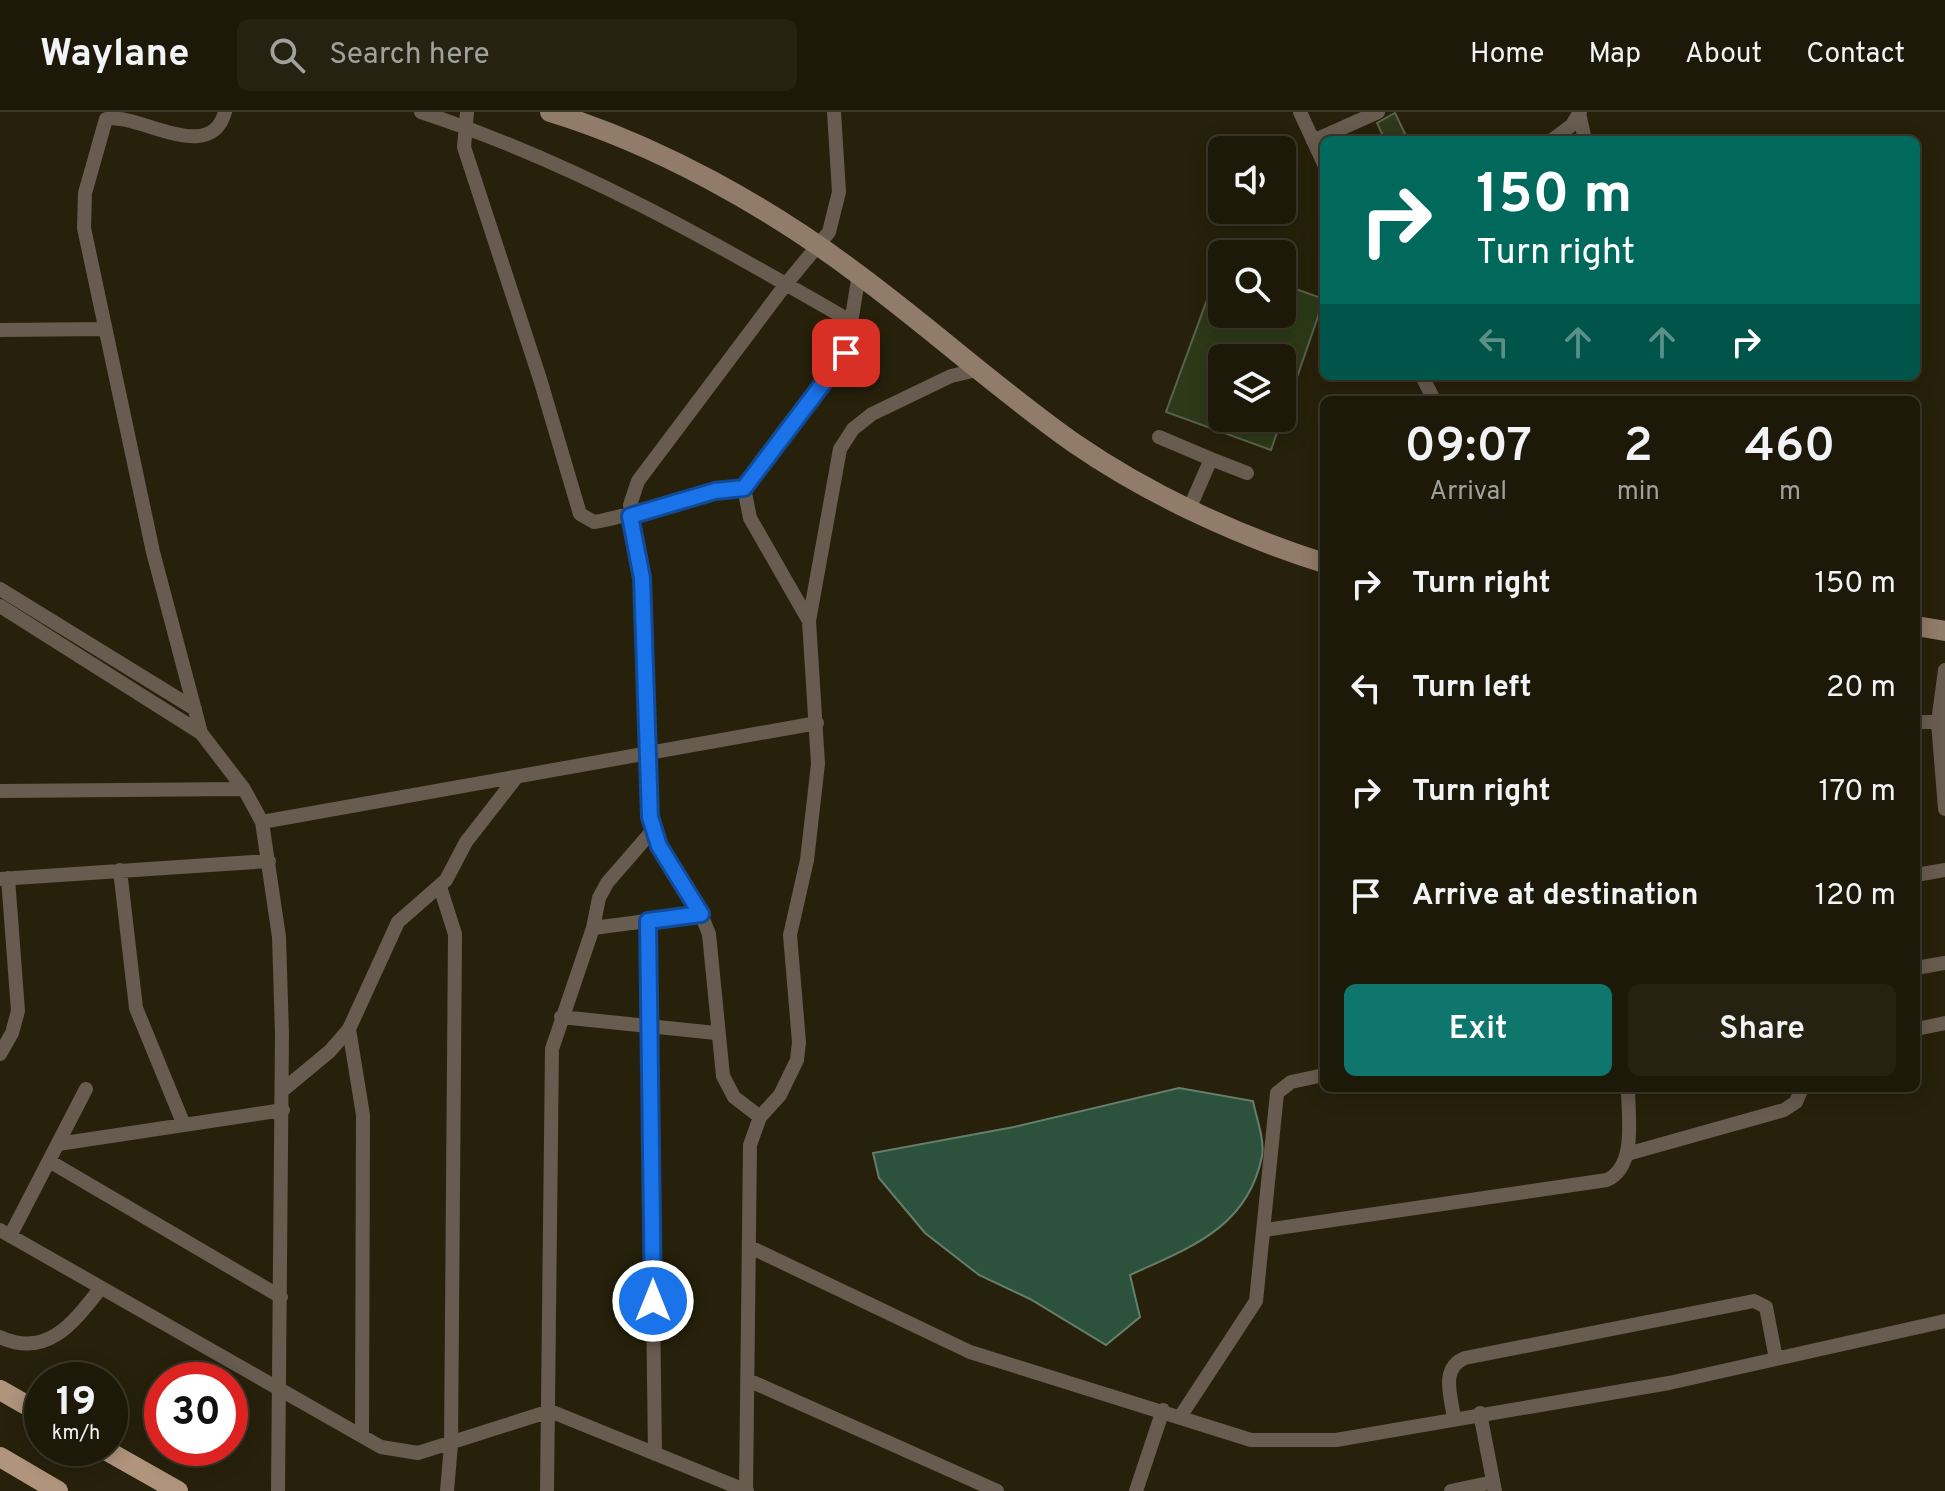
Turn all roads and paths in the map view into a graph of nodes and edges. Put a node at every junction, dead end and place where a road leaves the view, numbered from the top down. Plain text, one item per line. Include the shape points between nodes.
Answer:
1 (225, 112) edge
2 (421, 112) edge
3 (550, 112) edge
4 (834, 112) edge
5 (1300, 112) edge
6 (1378, 112) edge
7 (1579, 113) edge
8 (466, 119) edge
9 (1324, 136) edge
10 (1557, 136) edge
11 (1584, 136) edge
12 (1320, 138) edge
13 (1313, 141) junction
14 (1320, 156) edge
15 (819, 247) junction
16 (859, 274) junction
17 (786, 284) junction
18 (852, 322) junction
19 (105, 329) junction
20 (0, 330) edge
21 (981, 369) junction
22 (1159, 437) dead end
23 (1211, 459) junction
24 (1247, 473) dead end
25 (744, 488) junction
26 (1190, 507) junction
27 (630, 516) junction
28 (1320, 562) edge
29 (0, 589) edge
30 (0, 606) edge
31 (809, 621) junction
32 (1920, 627) edge
33 (1945, 631) edge
34 (1945, 670) edge
35 (195, 709) junction
36 (1920, 722) edge
37 (1938, 722) junction
38 (817, 723) junction
39 (201, 733) junction
40 (648, 756) junction
41 (515, 779) junction
42 (244, 789) junction
43 (0, 791) edge
44 (1945, 809) edge
45 (262, 822) junction
46 (653, 830) junction
47 (269, 861) junction
48 (120, 870) junction
49 (1945, 870) edge
50 (1920, 874) edge
51 (4, 878) edge
52 (440, 887) junction
53 (701, 914) junction
54 (648, 921) junction
55 (593, 928) junction
56 (1945, 963) edge
57 (1920, 967) edge
58 (561, 1017) junction
59 (1945, 1023) edge
60 (651, 1026) junction
61 (1920, 1028) edge
62 (349, 1029) junction
63 (716, 1033) junction
64 (0, 1054) edge
65 (1320, 1076) edge
66 (86, 1089) dead end
67 (283, 1090) junction
68 (1628, 1092) edge
69 (1800, 1092) edge
70 (283, 1110) junction
71 (760, 1117) junction
72 (184, 1125) junction
73 (58, 1144) junction
74 (1627, 1154) junction
75 (49, 1161) junction
76 (1265, 1230) junction
77 (5, 1233) edge
78 (750, 1247) junction
79 (100, 1289) junction
80 (281, 1297) junction
81 (1945, 1321) edge
82 (0, 1337) edge
83 (1776, 1359) junction
84 (748, 1380) junction
85 (280, 1389) junction
86 (0, 1390) edge
87 (24, 1404) edge
88 (1163, 1410) junction
89 (550, 1411) junction
90 (1480, 1413) junction
91 (1180, 1417) junction
92 (1454, 1418) junction
93 (362, 1436) junction
94 (451, 1445) junction
95 (655, 1454) junction
96 (0, 1457) edge
97 (128, 1463) edge
98 (1494, 1487) edge
99 (58, 1491) edge
100 (178, 1491) edge
101 (278, 1491) edge
102 (447, 1491) edge
103 (547, 1491) edge
104 (746, 1491) edge
105 (997, 1491) edge
106 (1136, 1491) edge
107 (1451, 1491) edge

1 - 19 street via 218,126 202,134 121,114 103,124 83,209
2 - 8 street
3 - 15 street via 601,128 689,169
4 - 15 street via 837,207
5 - 13 street
6 - 9 street
7 - 10 street
7 - 11 street
8 - 17 street via 640,202
8 - 27 street via 464,147 576,506 594,522
12 - 13 street
13 - 14 street
15 - 16 street
15 - 17 street
16 - 18 street
16 - 21 street
17 - 18 street
17 - 27 street via 638,481
18 - 25 street via 846,353
19 - 20 street
19 - 35 street via 153,552
21 - 26 street via 1074,443
21 - 31 street via 914,392 853,429 840,449
22 - 23 street
23 - 24 street
23 - 26 street
25 - 27 street via 715,491
25 - 31 street via 750,518
26 - 28 street
27 - 40 street via 642,578
29 - 35 street
30 - 39 street
31 - 38 street
32 - 33 street
34 - 37 street
35 - 39 street
36 - 37 street
37 - 44 street
38 - 40 street
38 - 71 street via 807,860 790,935 797,1060 780,1095
39 - 42 street
40 - 41 street
40 - 46 street
41 - 45 street
41 - 52 street via 466,842
42 - 43 street
42 - 45 street
45 - 47 street
46 - 53 street
46 - 55 street via 607,883
47 - 48 street
47 - 67 street via 279,937
48 - 51 street
48 - 72 street via 136,1008
49 - 50 street
51 - 64 street via 18,1011
52 - 62 street via 398,922
52 - 94 street via 455,934
53 - 54 street
53 - 63 street via 713,954
54 - 55 street
54 - 60 street
55 - 58 street
56 - 57 street
58 - 60 street
58 - 89 street via 552,1049
59 - 61 street
60 - 63 street
60 - 95 street
62 - 67 street
62 - 93 street via 363,1115
63 - 71 street via 727,1087
65 - 76 street via 1291,1082 1277,1093
66 - 73 street
67 - 70 street
68 - 74 street
69 - 74 street via 1784,1110
70 - 72 street
70 - 80 street
71 - 78 street via 750,1145
72 - 73 street
73 - 75 street
74 - 76 street via 1623,1168 1607,1180
75 - 77 street
75 - 80 street
76 - 91 street via 1256,1301
77 - 79 street
78 - 84 street
78 - 88 street via 970,1352
79 - 82 street via 68,1329 54,1338 25,1344
79 - 85 street
80 - 85 street
81 - 83 street
83 - 90 street via 1669,1383
83 - 92 street via 1766,1307 1754,1301 1465,1358 1449,1373
84 - 104 street
84 - 105 street
85 - 93 street
85 - 101 street
86 - 87 main road
88 - 91 street
88 - 106 street
89 - 94 street
89 - 95 street
89 - 103 street
90 - 92 street
90 - 98 street
91 - 92 street via 1251,1440 1288,1442 1336,1440
93 - 94 street via 397,1452
94 - 102 street
95 - 104 street
96 - 99 main road
97 - 100 main road
98 - 107 street

